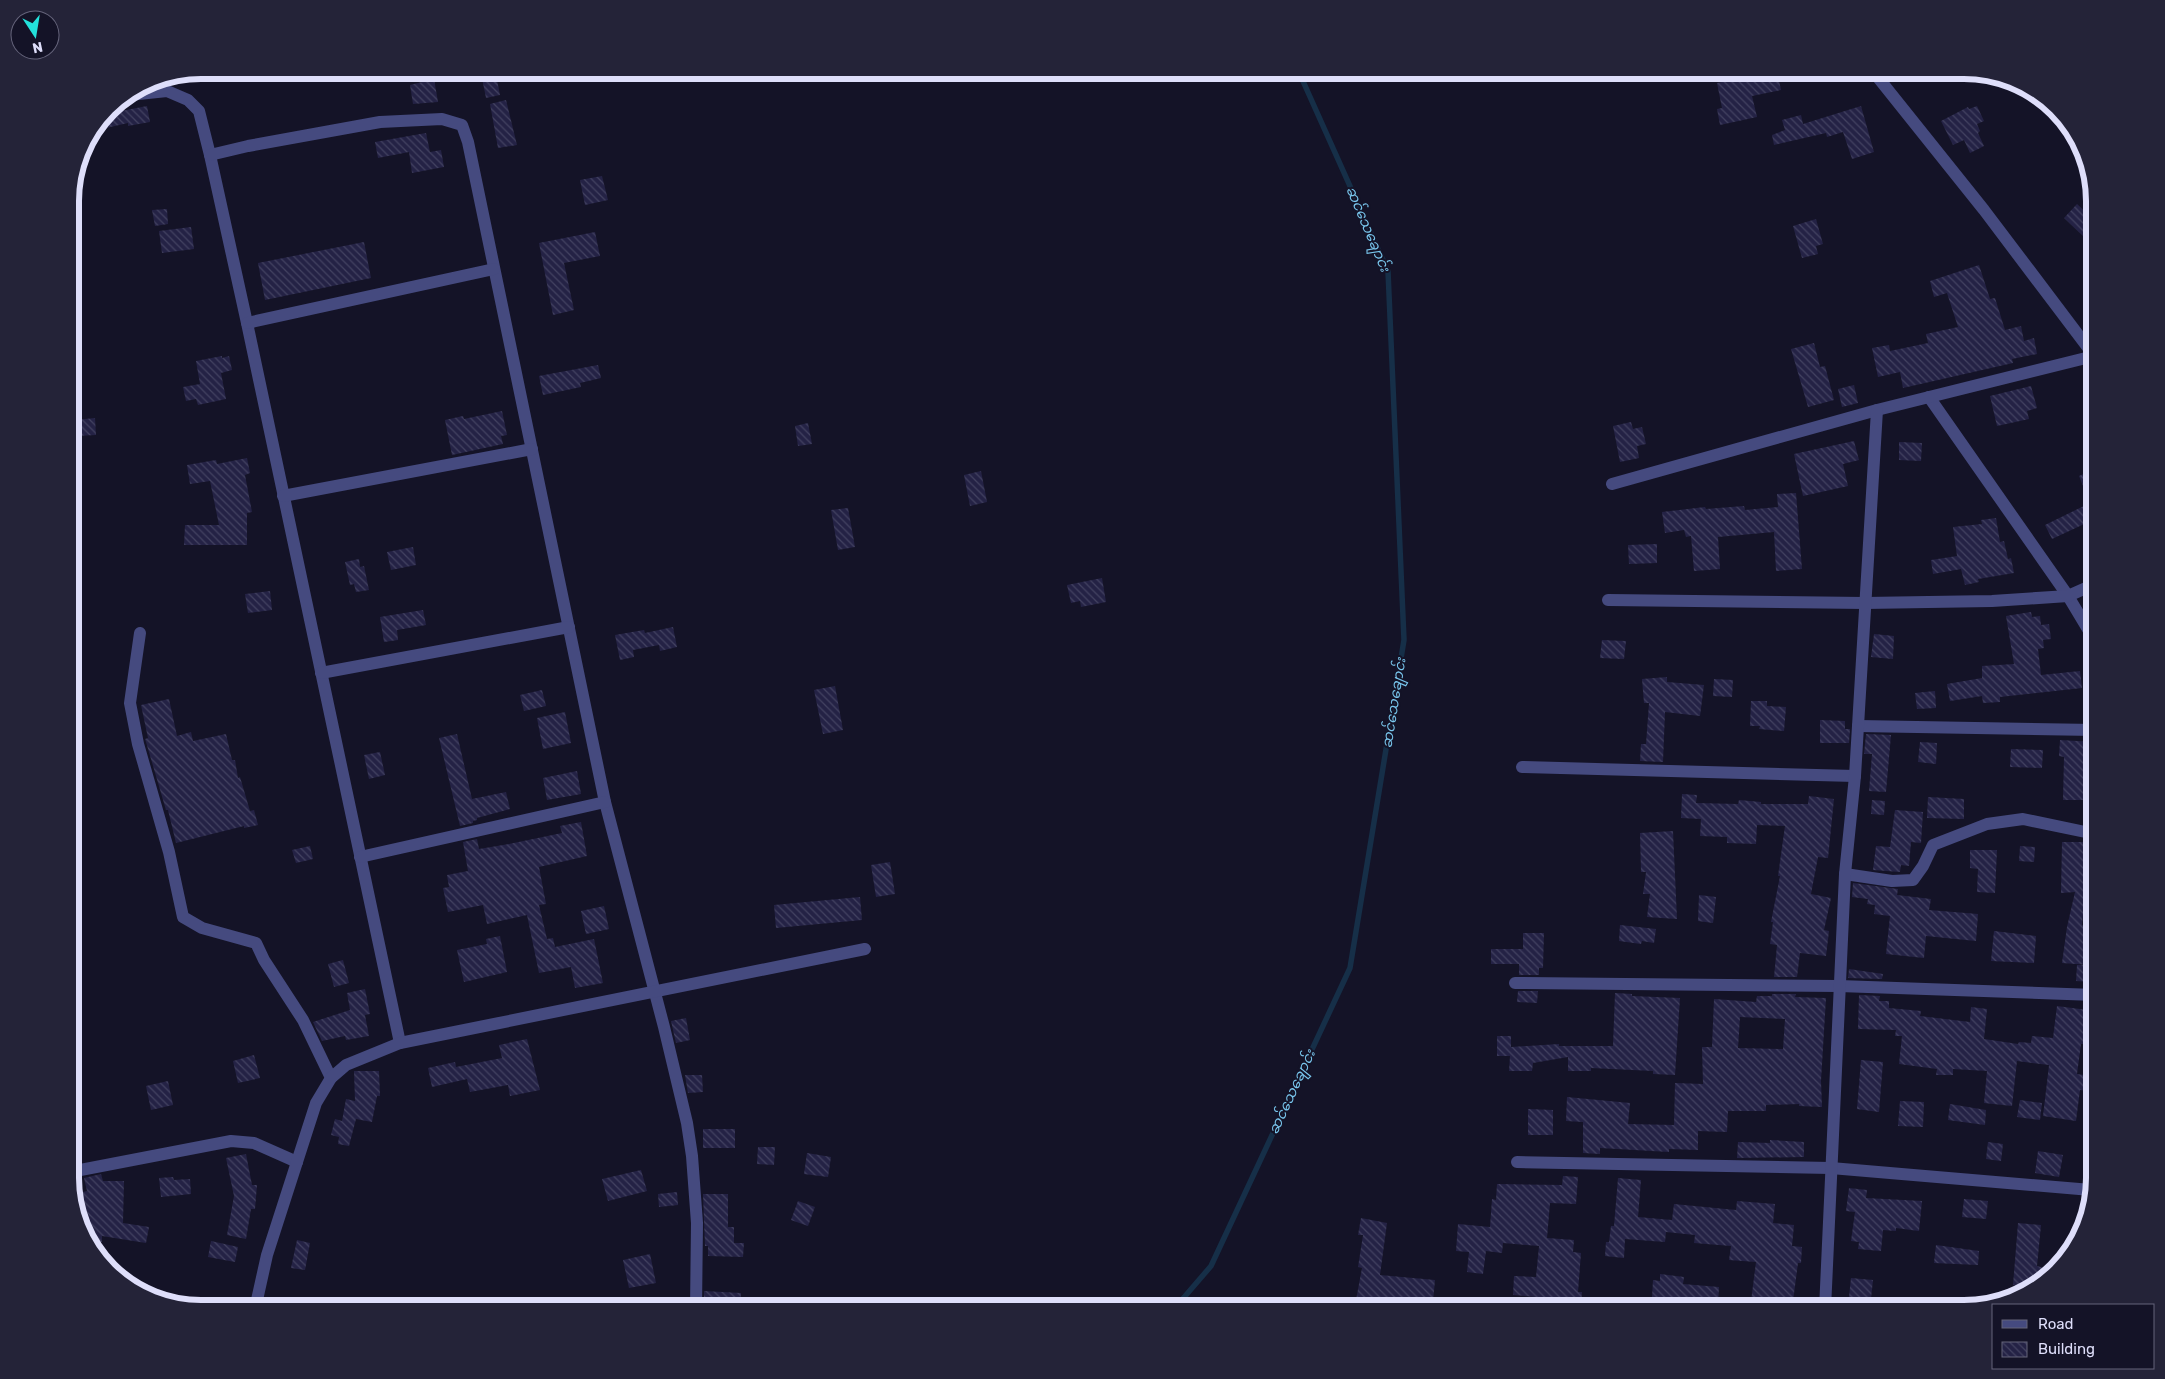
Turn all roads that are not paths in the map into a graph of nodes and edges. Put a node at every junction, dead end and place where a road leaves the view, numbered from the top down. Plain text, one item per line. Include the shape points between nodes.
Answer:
1 (1879, 79) edge
2 (143, 93) edge
3 (210, 155) junction
4 (494, 269) junction
5 (247, 323) junction
6 (2086, 346) edge
7 (2086, 359) edge
8 (1929, 397) junction
9 (1877, 410) junction
10 (532, 449) junction
11 (1612, 484) dead end
12 (283, 496) junction
13 (2086, 588) edge
14 (2068, 596) junction
15 (1608, 600) dead end
16 (1865, 603) junction
17 (2086, 626) edge
18 (569, 627) junction
19 (140, 633) dead end
20 (321, 673) junction
21 (1858, 726) junction
22 (2086, 730) edge
23 (1522, 766) dead end
24 (1855, 776) junction
25 (605, 802) junction
26 (2086, 832) edge
27 (360, 857) junction
28 (1845, 874) junction
29 (865, 949) dead end
30 (1515, 983) dead end
31 (1839, 986) junction
32 (654, 993) junction
33 (2086, 995) edge
34 (400, 1043) junction
35 (331, 1078) junction
36 (297, 1162) junction
37 (1517, 1162) dead end
38 (1831, 1168) junction
39 (79, 1170) edge
40 (2085, 1190) edge
41 (257, 1300) edge
42 (696, 1300) edge
43 (1825, 1300) edge

1 - 6 street via 1984,210
2 - 3 street via 166,91 188,100 198,111
3 - 4 street via 380,122 442,118 462,125
3 - 5 street
4 - 5 street
4 - 10 street
5 - 12 street
7 - 8 street
8 - 9 street
8 - 14 street
9 - 11 street
9 - 16 street
10 - 12 street
10 - 18 street
12 - 20 street
13 - 14 street
14 - 16 street
14 - 17 street
15 - 16 street
16 - 21 street
18 - 20 street
18 - 25 street
19 - 35 street via 130,703 138,744 170,852 183,917 202,928 256,943 303,1020
20 - 27 street
21 - 22 street
21 - 24 street
23 - 24 street
24 - 28 street
25 - 27 street
25 - 32 street
26 - 28 street via 2023,819 1987,824 1933,845 1913,880 1892,882
27 - 34 street
28 - 31 street
29 - 32 street
30 - 31 street
31 - 33 street
31 - 38 street
32 - 34 street
32 - 42 street via 687,1123 692,1156 697,1223
34 - 35 street via 346,1065
35 - 36 street via 316,1103
36 - 39 street via 254,1143 231,1141
36 - 41 street via 267,1255
37 - 38 street
38 - 40 street
38 - 43 street

